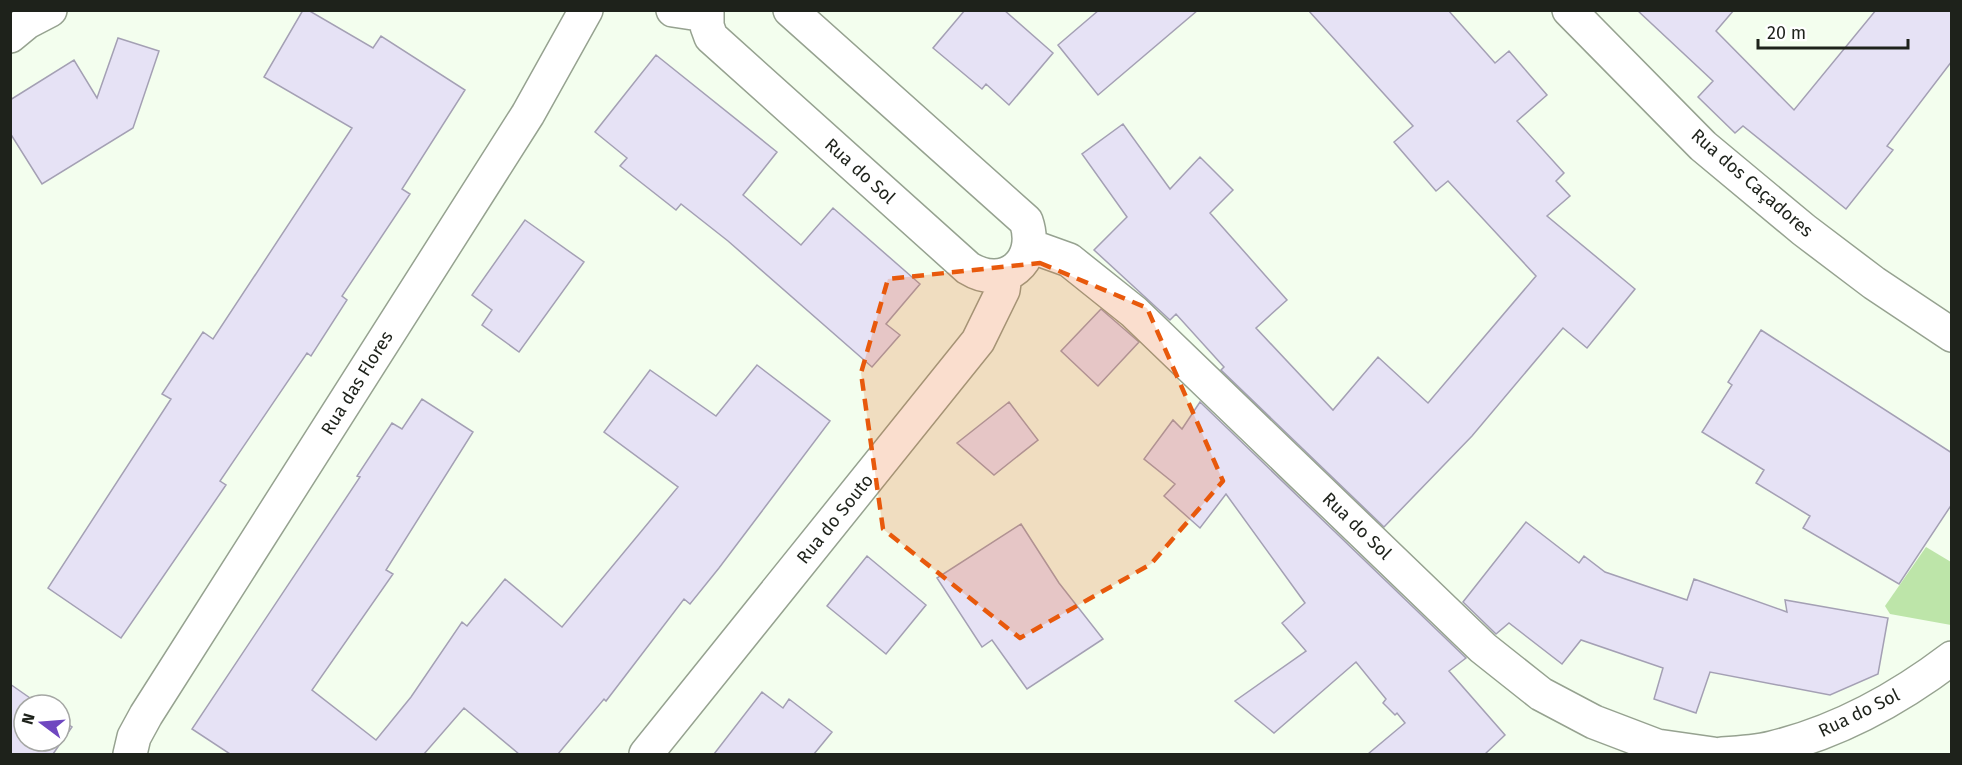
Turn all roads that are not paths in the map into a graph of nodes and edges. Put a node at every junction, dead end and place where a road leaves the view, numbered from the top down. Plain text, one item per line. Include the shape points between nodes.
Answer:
1 (50, 10) edge
2 (586, 10) edge
3 (673, 10) edge
4 (790, 10) edge
5 (1569, 10) edge
6 (706, 13) edge
7 (10, 36) edge
8 (1030, 246) junction
9 (1005, 274) junction
10 (1952, 335) edge
11 (1952, 658) edge
12 (130, 754) edge
13 (646, 754) edge
14 (1713, 754) edge
15 (1722, 754) edge

1 - 7 street
2 - 12 street, Rua das Flores via 528,114 146,715
3 - 6 street, Rua do Sol
4 - 8 street via 1017,211 1026,221
5 - 10 street, Rua dos Caçadores via 1703,146 1804,230
6 - 9 street, Rua do Sol via 711,37 968,268 980,275
8 - 9 street via 1026,258
8 - 14 street, Rua do Sol via 1069,260 1134,312 1483,648 1541,694 1594,722 1657,746
9 - 13 street, Rua do Souto via 1003,290 978,341
11 - 15 street, Rua do Sol via 1863,715 1815,736 1770,749

